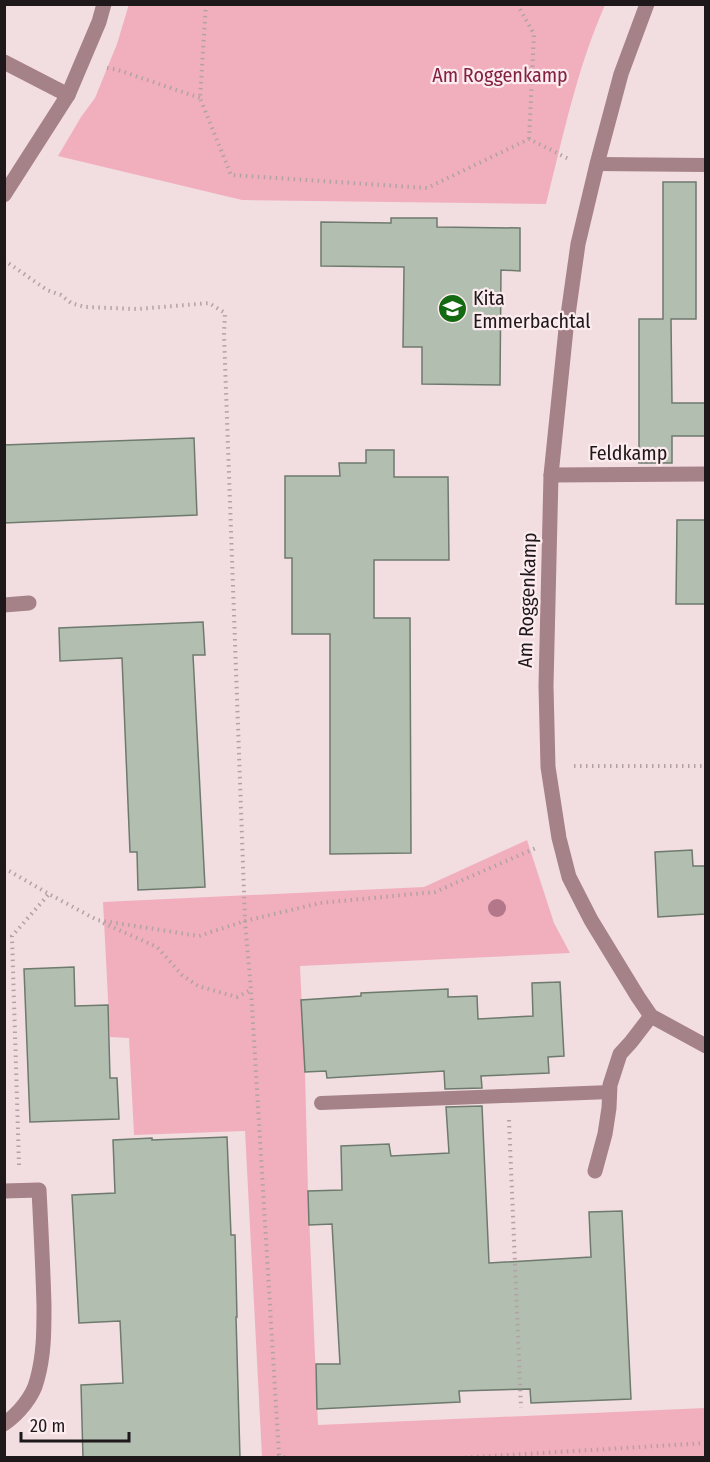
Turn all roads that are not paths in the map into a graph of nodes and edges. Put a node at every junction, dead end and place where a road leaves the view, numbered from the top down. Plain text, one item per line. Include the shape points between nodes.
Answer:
1 (104, 4) edge
2 (647, 4) edge
3 (4, 62) edge
4 (68, 94) junction
5 (705, 165) edge
6 (596, 168) junction
7 (4, 195) edge
8 (705, 474) edge
9 (551, 475) junction
10 (29, 603) dead end
11 (4, 605) edge
12 (651, 1016) junction
13 (705, 1046) edge
14 (610, 1092) junction
15 (321, 1103) dead end
16 (595, 1171) dead end
17 (12, 1191) edge
18 (4, 1424) edge

1 - 4 street
2 - 6 street, Am Roggenkamp via 621,74
3 - 4 street
4 - 7 street
5 - 6 lane
6 - 9 street, Am Roggenkamp via 578,244
8 - 9 street, Feldkamp
9 - 12 street, Am Roggenkamp via 546,686 548,767 559,837 574,888
10 - 11 street
12 - 13 street, Am Roggenkamp
12 - 14 street via 620,1054
14 - 15 lane
14 - 16 street
17 - 18 street via 39,1190 44,1348 37,1383 26,1403

